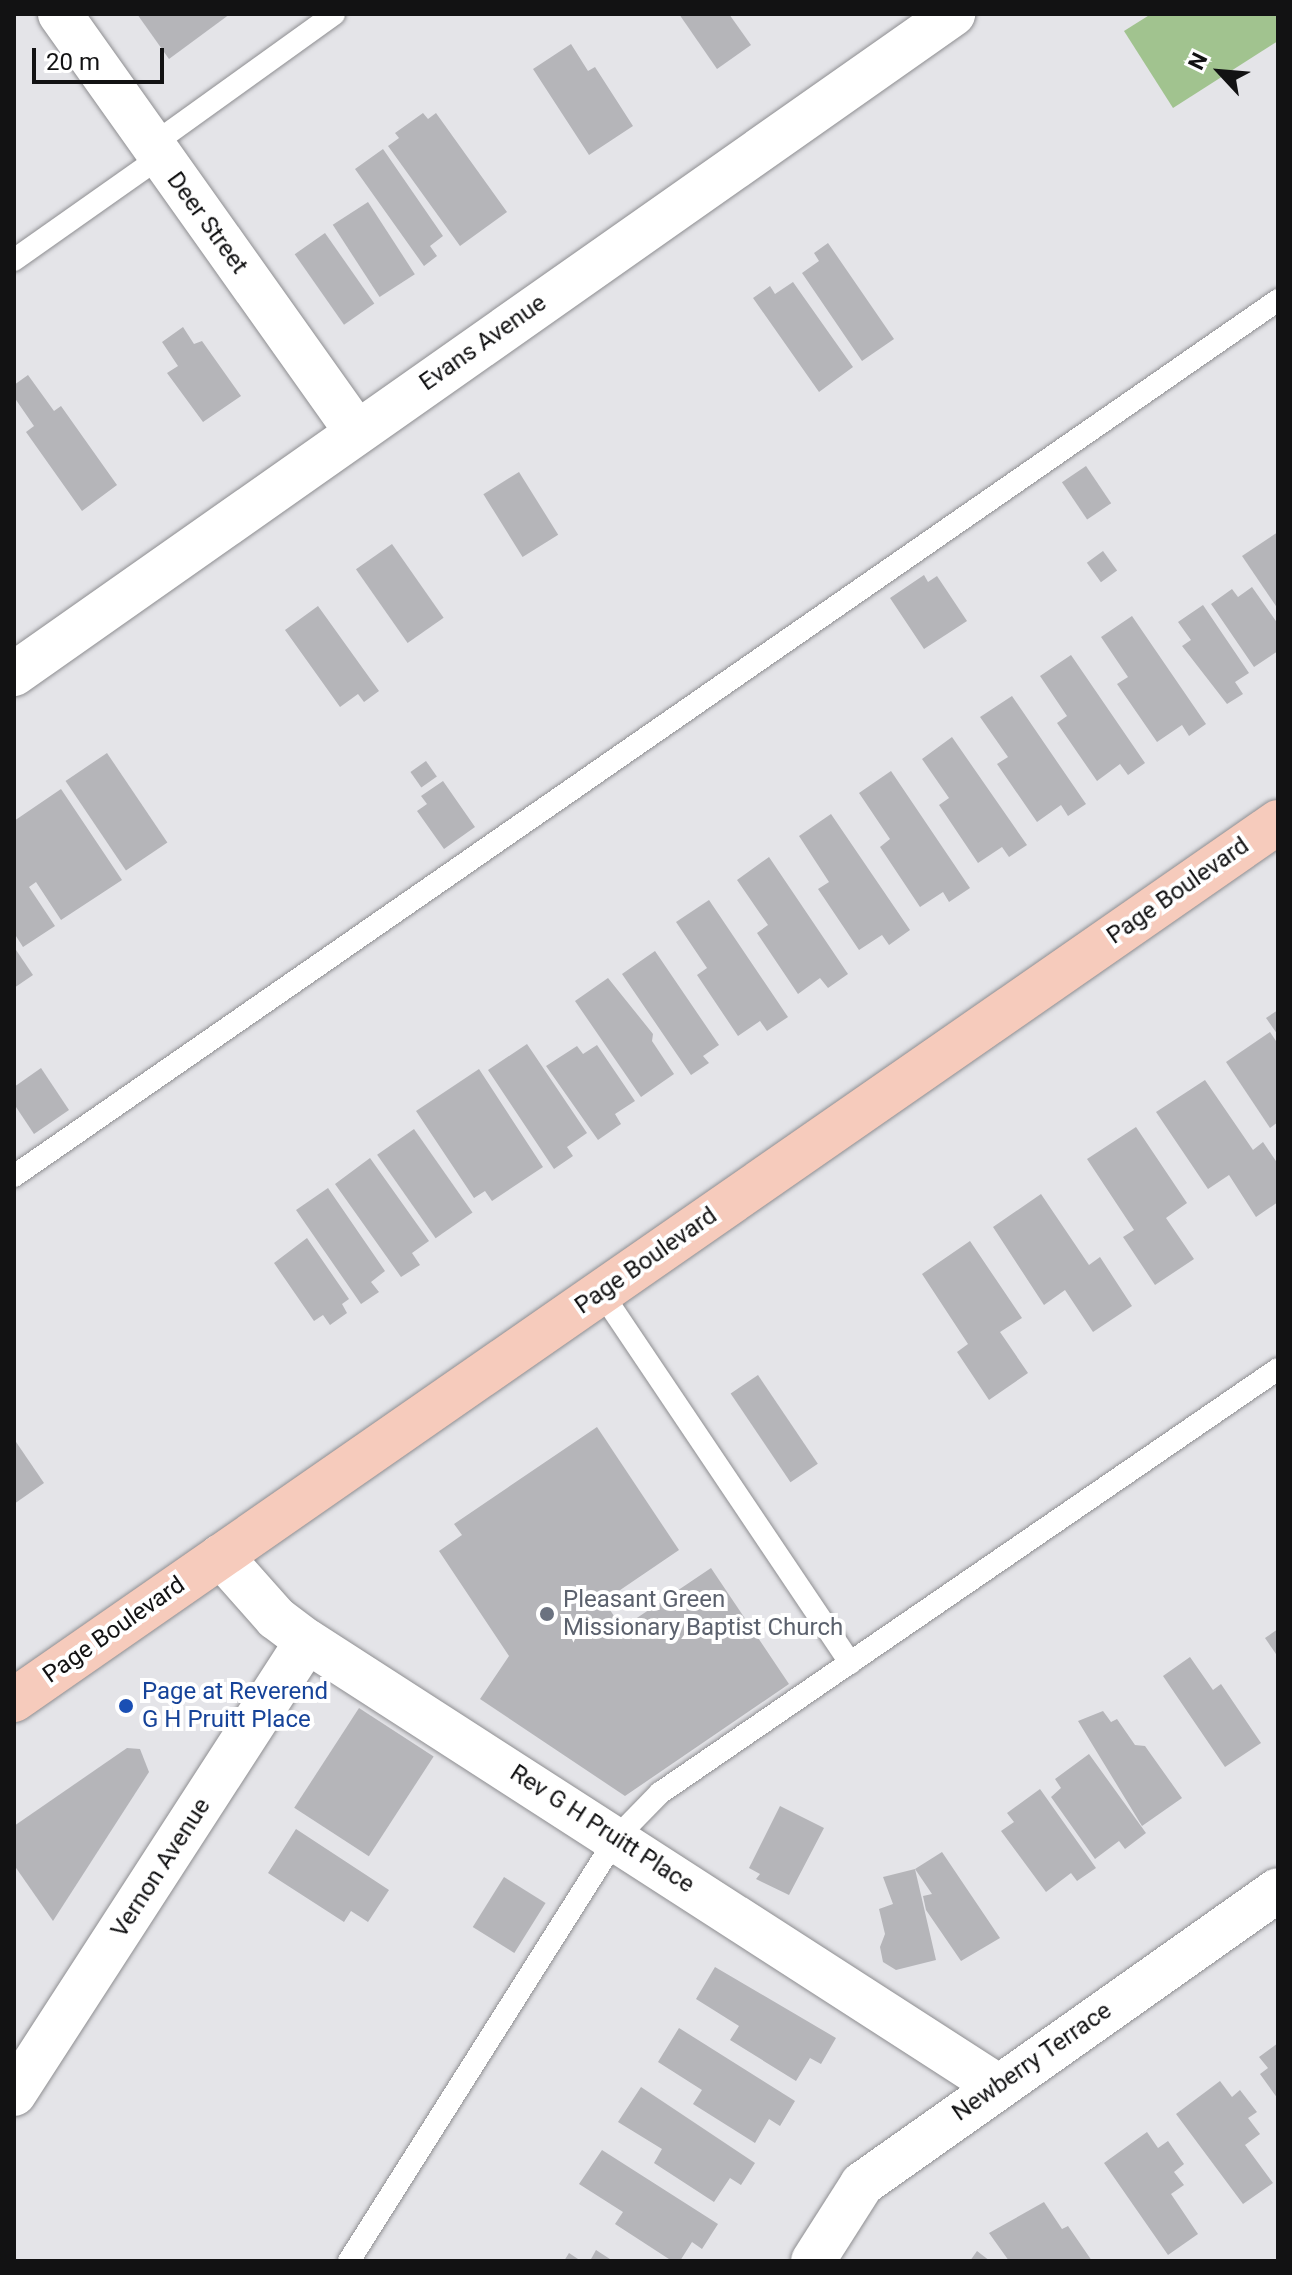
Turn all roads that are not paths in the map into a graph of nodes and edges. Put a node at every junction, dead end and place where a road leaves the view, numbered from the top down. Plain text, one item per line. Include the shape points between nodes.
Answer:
1 (60, 14) edge
2 (334, 14) edge
3 (953, 14) edge
4 (156, 151) junction
5 (14, 260) edge
6 (1278, 300) edge
7 (356, 431) junction
8 (14, 674) edge
9 (1278, 822) edge
10 (14, 1176) edge
11 (601, 1292) junction
12 (1278, 1369) edge
13 (221, 1556) junction
14 (307, 1641) junction
15 (850, 1663) junction
16 (14, 1700) edge
17 (617, 1837) junction
18 (1278, 1890) edge
19 (996, 2085) junction
20 (14, 2094) edge
21 (349, 2261) edge
22 (813, 2261) edge

1 - 4 street, Deer Street
2 - 4 lane
3 - 7 street, Evans Avenue
4 - 5 lane
4 - 7 street, Deer Street
6 - 10 lane
7 - 8 street, Evans Avenue
9 - 11 main road, Page Boulevard
11 - 13 main road, Page Boulevard
11 - 15 lane
12 - 15 lane
13 - 14 street, Rev G H Pruitt Place via 276,1618
13 - 16 main road, Page Boulevard
14 - 17 street, Rev G H Pruitt Place
14 - 20 street, Vernon Avenue
15 - 17 lane via 660,1793
17 - 19 street, Rev G H Pruitt Place
17 - 21 lane
18 - 19 street, Newberry Terrace
19 - 22 street, Newberry Terrace via 862,2184

